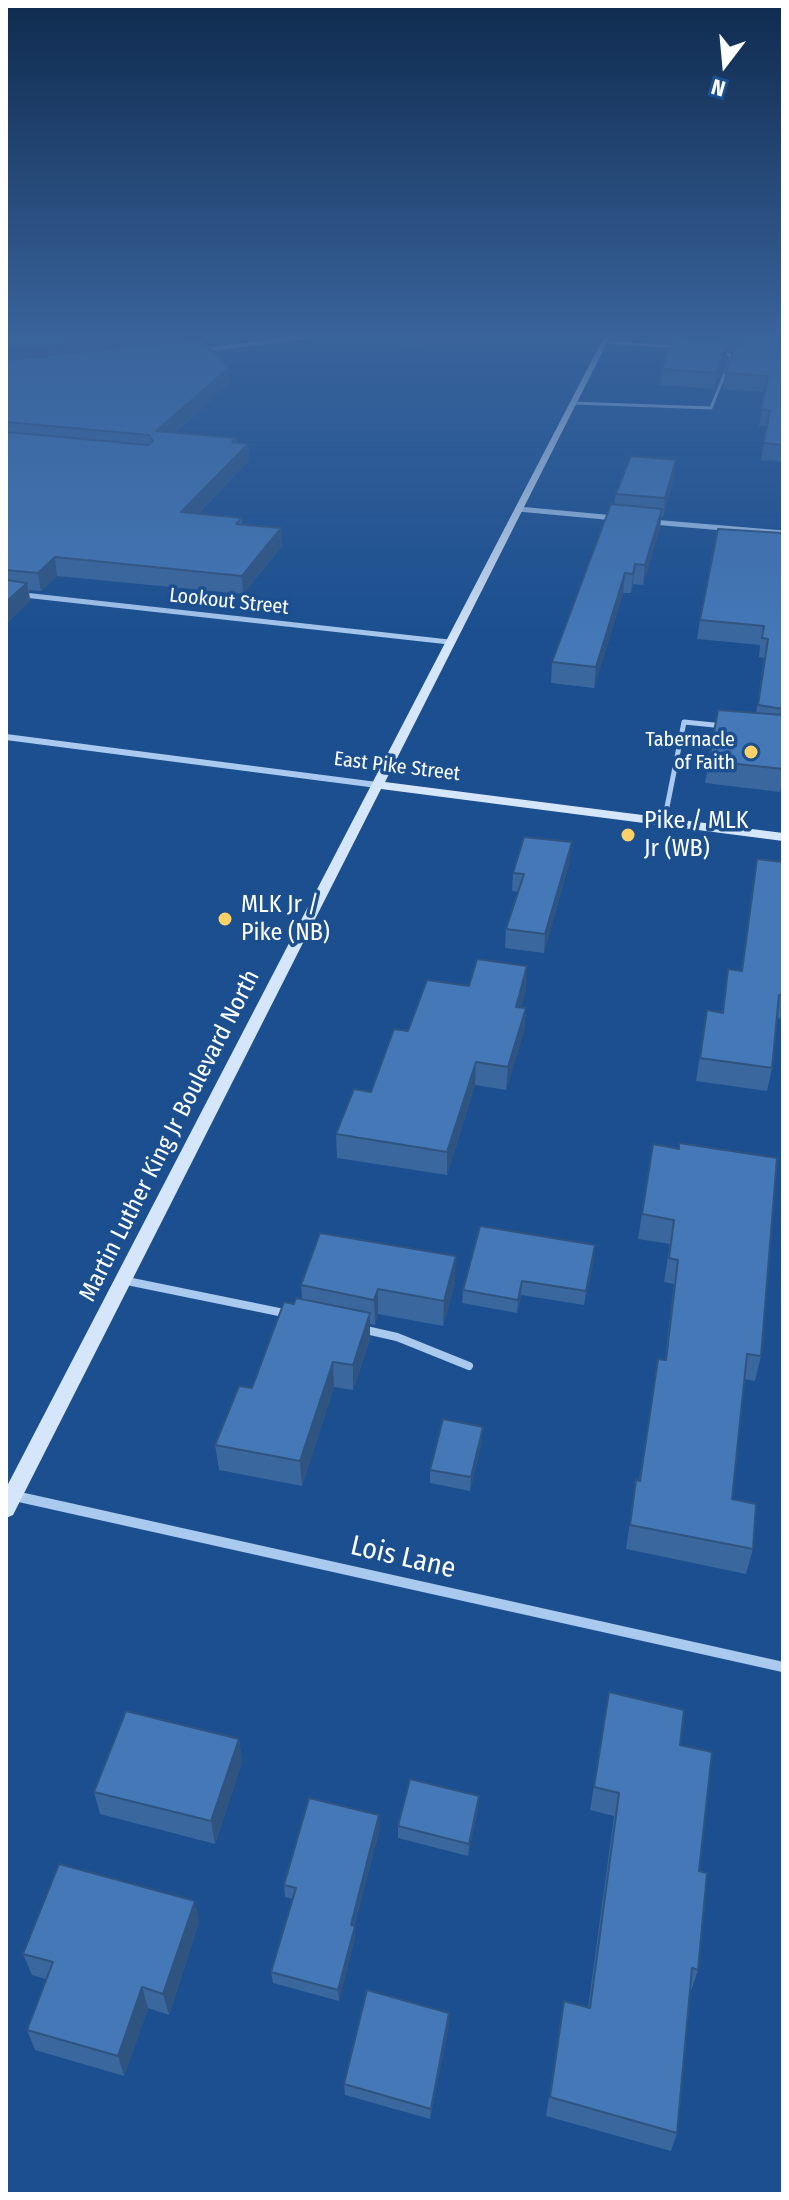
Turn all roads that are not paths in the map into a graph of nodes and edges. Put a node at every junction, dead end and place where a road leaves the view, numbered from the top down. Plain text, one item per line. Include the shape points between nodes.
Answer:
1 (554, 440) edge
2 (518, 509) junction
3 (620, 519) edge
4 (649, 521) edge
5 (783, 533) edge
6 (6, 593) edge
7 (449, 642) junction
8 (726, 726) edge
9 (6, 737) edge
10 (377, 785) junction
11 (664, 822) junction
12 (783, 837) edge
13 (123, 1280) junction
14 (295, 1316) edge
15 (353, 1328) edge
16 (469, 1366) dead end
17 (9, 1502) edge
18 (783, 1667) edge

1 - 2 main road, Martin Luther King Jr Boulevard North
2 - 3 street
2 - 7 main road, Martin Luther King Jr Boulevard North
4 - 5 street
6 - 7 street, Lookout Street
7 - 10 main road, Martin Luther King Jr Boulevard North
8 - 11 lane via 684,722
9 - 10 street, East Pike Street
10 - 11 main road, East Pike Street
10 - 13 main road, Martin Luther King Jr Boulevard North
11 - 12 main road, East Pike Street
13 - 14 lane
13 - 17 main road, Martin Luther King Jr Boulevard North
15 - 16 lane via 397,1337
17 - 18 street, Lois Lane

